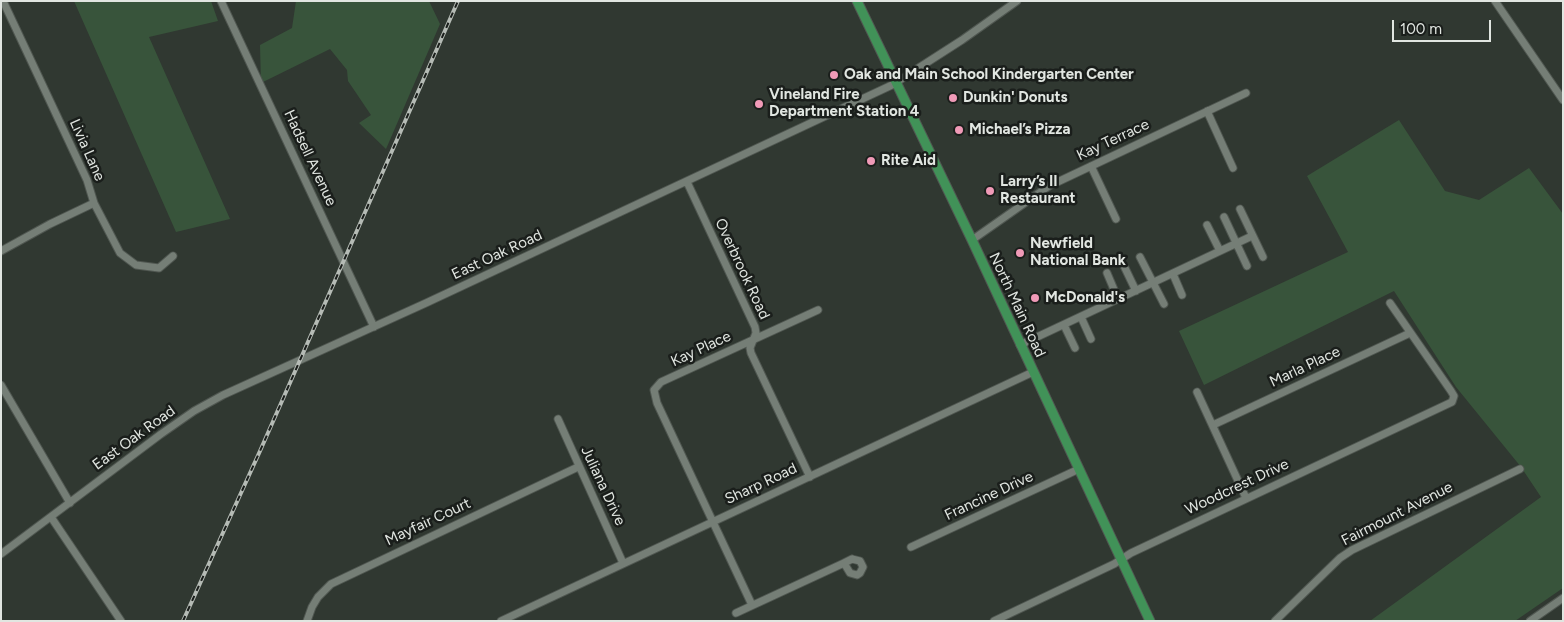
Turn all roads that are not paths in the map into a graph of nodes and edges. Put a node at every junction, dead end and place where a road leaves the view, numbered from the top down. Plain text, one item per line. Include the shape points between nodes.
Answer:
1 (2, 1) edge
2 (221, 1) edge
3 (858, 1) edge
4 (1017, 1) edge
5 (1495, 1) edge
6 (897, 82) junction
7 (1246, 93) dead end
8 (1563, 100) edge
9 (1207, 111) junction
10 (1091, 166) junction
11 (1233, 168) dead end
12 (687, 182) junction
13 (94, 203) junction
14 (1240, 209) dead end
15 (1224, 217) dead end
16 (1116, 219) dead end
17 (1207, 225) dead end
18 (1252, 236) junction
19 (972, 240) junction
20 (1236, 244) junction
21 (1, 251) edge
22 (1220, 251) junction
23 (173, 256) dead end
24 (1140, 257) dead end
25 (1262, 257) dead end
26 (1124, 266) dead end
27 (1247, 266) dead end
28 (1107, 273) dead end
29 (1173, 274) junction
30 (1154, 283) junction
31 (1136, 291) junction
32 (1182, 295) dead end
33 (1118, 299) junction
34 (1390, 303) dead end
35 (1164, 304) dead end
36 (818, 310) dead end
37 (1081, 317) junction
38 (1064, 325) junction
39 (374, 327) junction
40 (1410, 333) junction
41 (1092, 339) dead end
42 (753, 340) junction
43 (1020, 345) junction
44 (1075, 348) dead end
45 (1033, 372) junction
46 (1, 385) edge
47 (1197, 392) dead end
48 (558, 419) dead end
49 (1213, 426) junction
50 (578, 468) junction
51 (1079, 469) junction
52 (1520, 469) dead end
53 (810, 477) junction
54 (1246, 498) junction
55 (70, 503) junction
56 (51, 517) junction
57 (713, 522) junction
58 (910, 547) dead end
59 (1, 554) edge
60 (1121, 560) junction
61 (844, 562) dead end
62 (623, 564) junction
63 (1563, 598) edge
64 (752, 605) junction
65 (736, 613) dead end
66 (121, 621) edge
67 (307, 621) edge
68 (501, 621) edge
69 (994, 621) edge
70 (1150, 621) edge
71 (1275, 621) edge
72 (1530, 621) edge

1 - 13 street, Livia Lane via 87,180
2 - 39 street, Hadsell Avenue
3 - 6 main road, North Main Road
4 - 6 street, East Oak Road
5 - 8 street
6 - 12 street, East Oak Road
6 - 19 main road, North Main Road
7 - 9 street, Kay Terrace
9 - 10 street, Kay Terrace
9 - 11 street
10 - 16 street
10 - 19 street, Kay Terrace via 1048,186
12 - 39 street, East Oak Road
12 - 42 street, Overbrook Road via 755,328
13 - 21 street
13 - 23 street, Livia Lane via 120,253 136,265 159,268
14 - 18 street
15 - 20 street
17 - 22 street
18 - 20 street
18 - 25 street
19 - 43 main road, North Main Road
20 - 22 street
20 - 27 street
22 - 29 street
24 - 30 street
26 - 31 street
28 - 33 street
29 - 30 street
29 - 32 street
30 - 31 street
30 - 35 street
31 - 33 street
33 - 37 street
34 - 40 street
36 - 42 street, Kay Place
37 - 38 street
37 - 41 street
38 - 43 street
38 - 44 street
39 - 55 street, East Oak Road via 194,411
40 - 49 street, Marla Place
40 - 54 street, Woodcrest Drive via 1452,391 1452,402
42 - 53 street, Overbrook Road via 751,353
42 - 57 street, Kay Place via 660,382 654,394
43 - 45 main road, North Main Road
45 - 51 main road, North Main Road
45 - 53 street, Sharp Road
46 - 55 street
47 - 49 street
48 - 50 street, Juliana Drive
49 - 54 street
50 - 62 street, Juliana Drive
50 - 67 street, Mayfair Court via 332,584 318,597
51 - 58 street, Francine Drive
51 - 60 main road, North Main Road
52 - 71 street, Fairmount Avenue via 1360,545 1340,558
53 - 57 street, Sharp Road
54 - 60 street, Woodcrest Drive
55 - 56 street, East Oak Road
56 - 59 street, East Oak Road
56 - 66 street
57 - 62 street, Sharp Road
57 - 64 street
60 - 69 street, Woodcrest Drive
60 - 70 main road, North Main Road
61 - 64 street
62 - 68 street, Sharp Road
63 - 72 street
64 - 65 street

